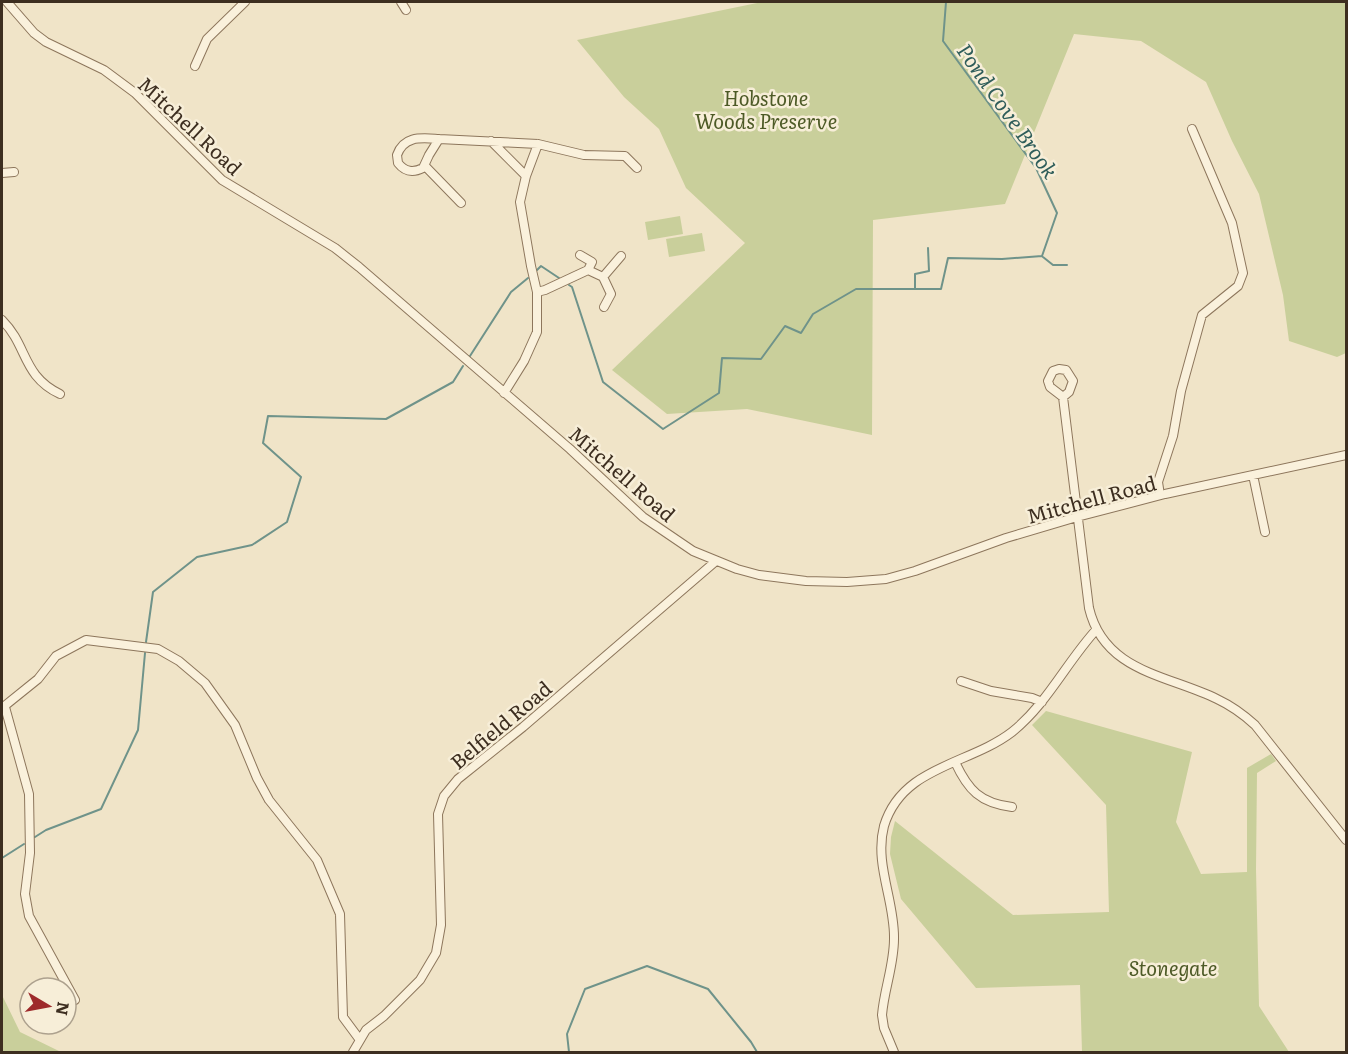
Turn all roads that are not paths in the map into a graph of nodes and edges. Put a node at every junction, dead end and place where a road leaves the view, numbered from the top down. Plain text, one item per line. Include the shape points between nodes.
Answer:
1 (7, 2) edge
2 (245, 2) edge
3 (401, 2) edge
4 (406, 10) dead end
5 (195, 66) dead end
6 (1191, 129) dead end
7 (439, 139) junction
8 (491, 141) junction
9 (538, 144) junction
10 (425, 166) junction
11 (637, 168) dead end
12 (14, 172) dead end
13 (2, 173) edge
14 (526, 176) junction
15 (460, 203) dead end
16 (580, 255) dead end
17 (621, 256) dead end
18 (588, 270) junction
19 (603, 277) junction
20 (537, 292) junction
21 (604, 307) dead end
22 (2, 320) edge
23 (504, 393) junction
24 (60, 394) dead end
25 (1063, 397) dead end
26 (1347, 455) edge
27 (1254, 475) junction
28 (1160, 495) junction
29 (1077, 517) junction
30 (1265, 532) dead end
31 (716, 561) junction
32 (1096, 630) junction
33 (961, 681) dead end
34 (1042, 702) junction
35 (3, 708) edge
36 (955, 762) junction
37 (1012, 807) dead end
38 (1347, 840) edge
39 (62, 976) edge
40 (360, 1040) junction
41 (353, 1053) edge
42 (894, 1053) edge

1 - 23 street, Mitchell Road via 46,42 104,70 135,93 222,180 335,248
2 - 5 street via 207,39
3 - 4 street
6 - 28 street via 1232,223 1243,273 1238,286 1202,315 1158,482
7 - 8 street
7 - 10 street
7 - 10 street via 410,139 399,150 398,163 404,169 415,171
8 - 9 street
8 - 14 street
9 - 11 street via 584,155 625,156
9 - 14 street
10 - 15 street
12 - 13 street
14 - 20 street via 520,202
16 - 18 street via 592,262
17 - 19 street
18 - 19 street
18 - 20 street
19 - 21 street via 611,294
20 - 23 street via 537,332
22 - 24 street via 12,330 32,372
23 - 31 street, Mitchell Road via 643,517
25 - 29 street
26 - 27 street, Mitchell Road
27 - 28 street, Mitchell Road
27 - 30 street
28 - 29 street, Mitchell Road
29 - 31 street, Mitchell Road via 915,571 871,581 774,578
29 - 32 street via 1089,608
31 - 40 street, Belfield Road via 458,779 444,796 438,814 441,925 436,953 420,980
32 - 34 street
32 - 38 street via 1127,663 1238,710 1255,725
33 - 34 street
34 - 36 street via 1010,733
35 - 39 street via 29,794 30,854 25,902
35 - 40 street via 38,679 56,656 86,640 158,649 205,683 235,725 269,800 317,860 340,914 343,1017
36 - 37 street via 974,792 993,803
36 - 42 street via 909,786 892,807 883,830 881,854 894,939 882,1016
40 - 41 street, Belfield Road

